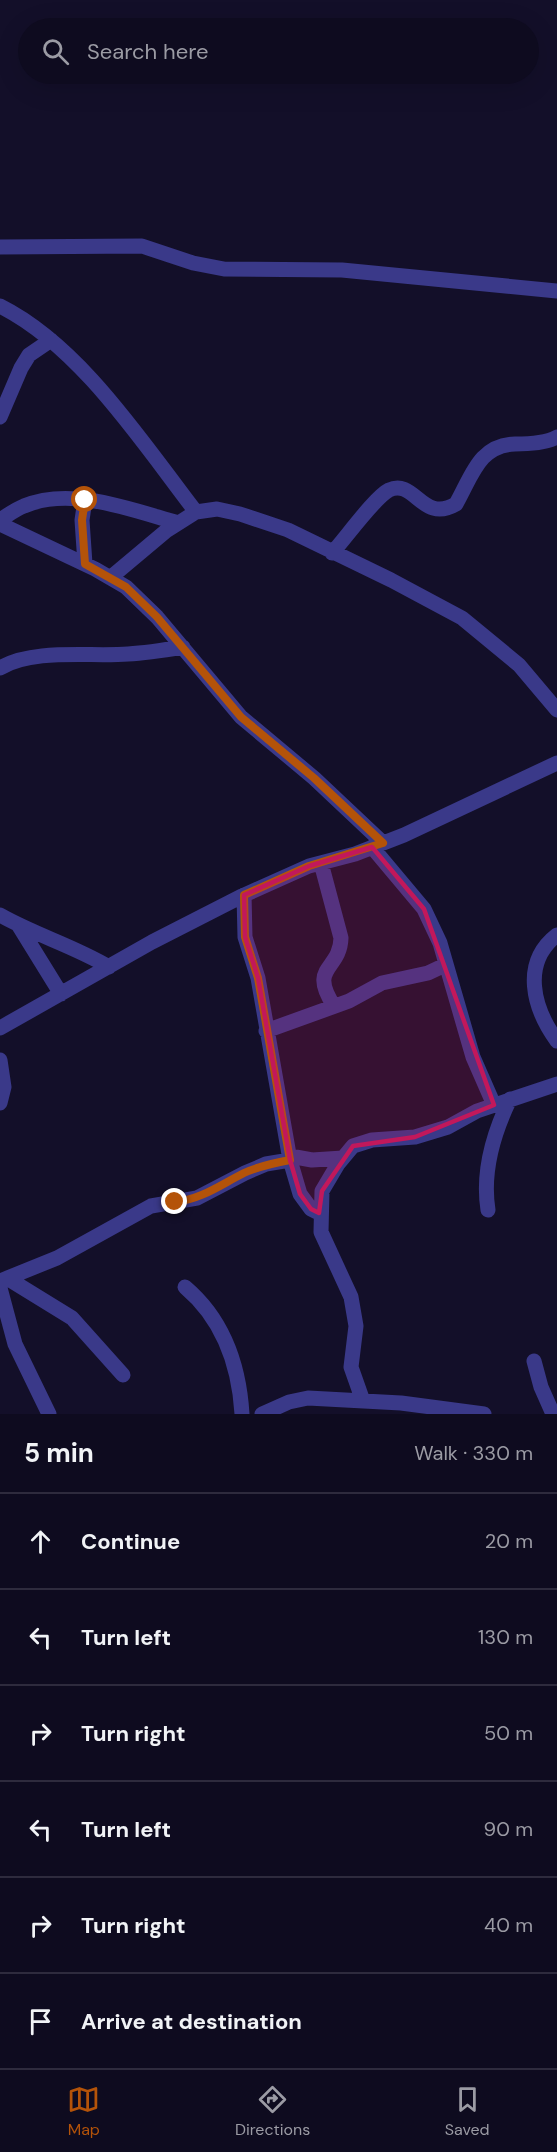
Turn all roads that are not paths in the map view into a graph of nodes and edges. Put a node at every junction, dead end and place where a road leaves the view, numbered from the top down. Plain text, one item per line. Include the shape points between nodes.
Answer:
1 (0, 247) edge
2 (557, 291) edge
3 (0, 306) edge
4 (51, 340) junction
5 (0, 417) edge
6 (557, 437) edge
7 (85, 500) junction
8 (196, 512) junction
9 (0, 522) edge
10 (178, 523) junction
11 (332, 553) junction
12 (85, 564) junction
13 (110, 578) junction
14 (183, 647) junction
15 (0, 668) edge
16 (557, 710) edge
17 (557, 763) edge
18 (378, 845) junction
19 (321, 863) junction
20 (244, 895) junction
21 (0, 915) edge
22 (20, 926) junction
23 (557, 935) edge
24 (445, 965) junction
25 (109, 967) junction
26 (61, 994) junction
27 (334, 1006) junction
28 (0, 1028) edge
29 (266, 1031) junction
30 (557, 1041) edge
31 (0, 1060) edge
32 (557, 1084) edge
33 (510, 1100) junction
34 (0, 1103) edge
35 (494, 1106) junction
36 (290, 1158) junction
37 (343, 1158) junction
38 (488, 1210) dead end
39 (319, 1214) junction
40 (2, 1282) edge
41 (185, 1287) dead end
42 (534, 1361) dead end
43 (123, 1375) dead end
44 (363, 1401) junction
45 (49, 1414) edge
46 (242, 1414) edge
47 (262, 1414) edge
48 (484, 1414) edge
49 (553, 1414) edge

1 - 2 street via 142,246 224,269 342,270
3 - 4 street
4 - 5 street via 29,355
4 - 8 street via 112,405
6 - 11 street via 503,444 488,450 456,504 447,509 432,510 406,490 388,490
7 - 9 street via 56,498 25,506
7 - 10 street
7 - 12 street
8 - 10 street
8 - 11 street via 217,509 240,514 288,530
9 - 12 street
10 - 13 street
11 - 16 street via 462,618 519,665
12 - 13 street
13 - 14 street via 126,587
14 - 15 street via 128,654 57,655 10,662
14 - 18 street via 241,717 314,778
17 - 18 street
18 - 19 street
18 - 24 street via 424,909 440,943
19 - 20 street
19 - 27 street via 341,938 341,948 324,974 323,983
20 - 25 street
20 - 29 street via 245,937 258,978
21 - 22 street
22 - 25 street via 68,944
22 - 26 street
23 - 30 street via 546,943 536,960 533,976 541,1013
24 - 27 street via 428,973 382,983
24 - 35 street via 473,1057
25 - 26 street
26 - 28 street
27 - 29 street
29 - 36 street
31 - 34 street via 4,1087
32 - 33 street
33 - 35 street
33 - 38 street via 490,1157 485,1190
35 - 37 street via 415,1137 372,1140 354,1146
36 - 37 street
36 - 39 street via 300,1194
36 - 40 street via 245,1173 197,1198 151,1206 57,1258
37 - 39 street via 322,1191
39 - 44 street via 321,1232 351,1297 356,1326 351,1367
40 - 43 street via 72,1318
40 - 45 street via 15,1344
41 - 46 street via 200,1299 219,1325 233,1362
42 - 49 street
44 - 47 street via 308,1398
44 - 48 street

